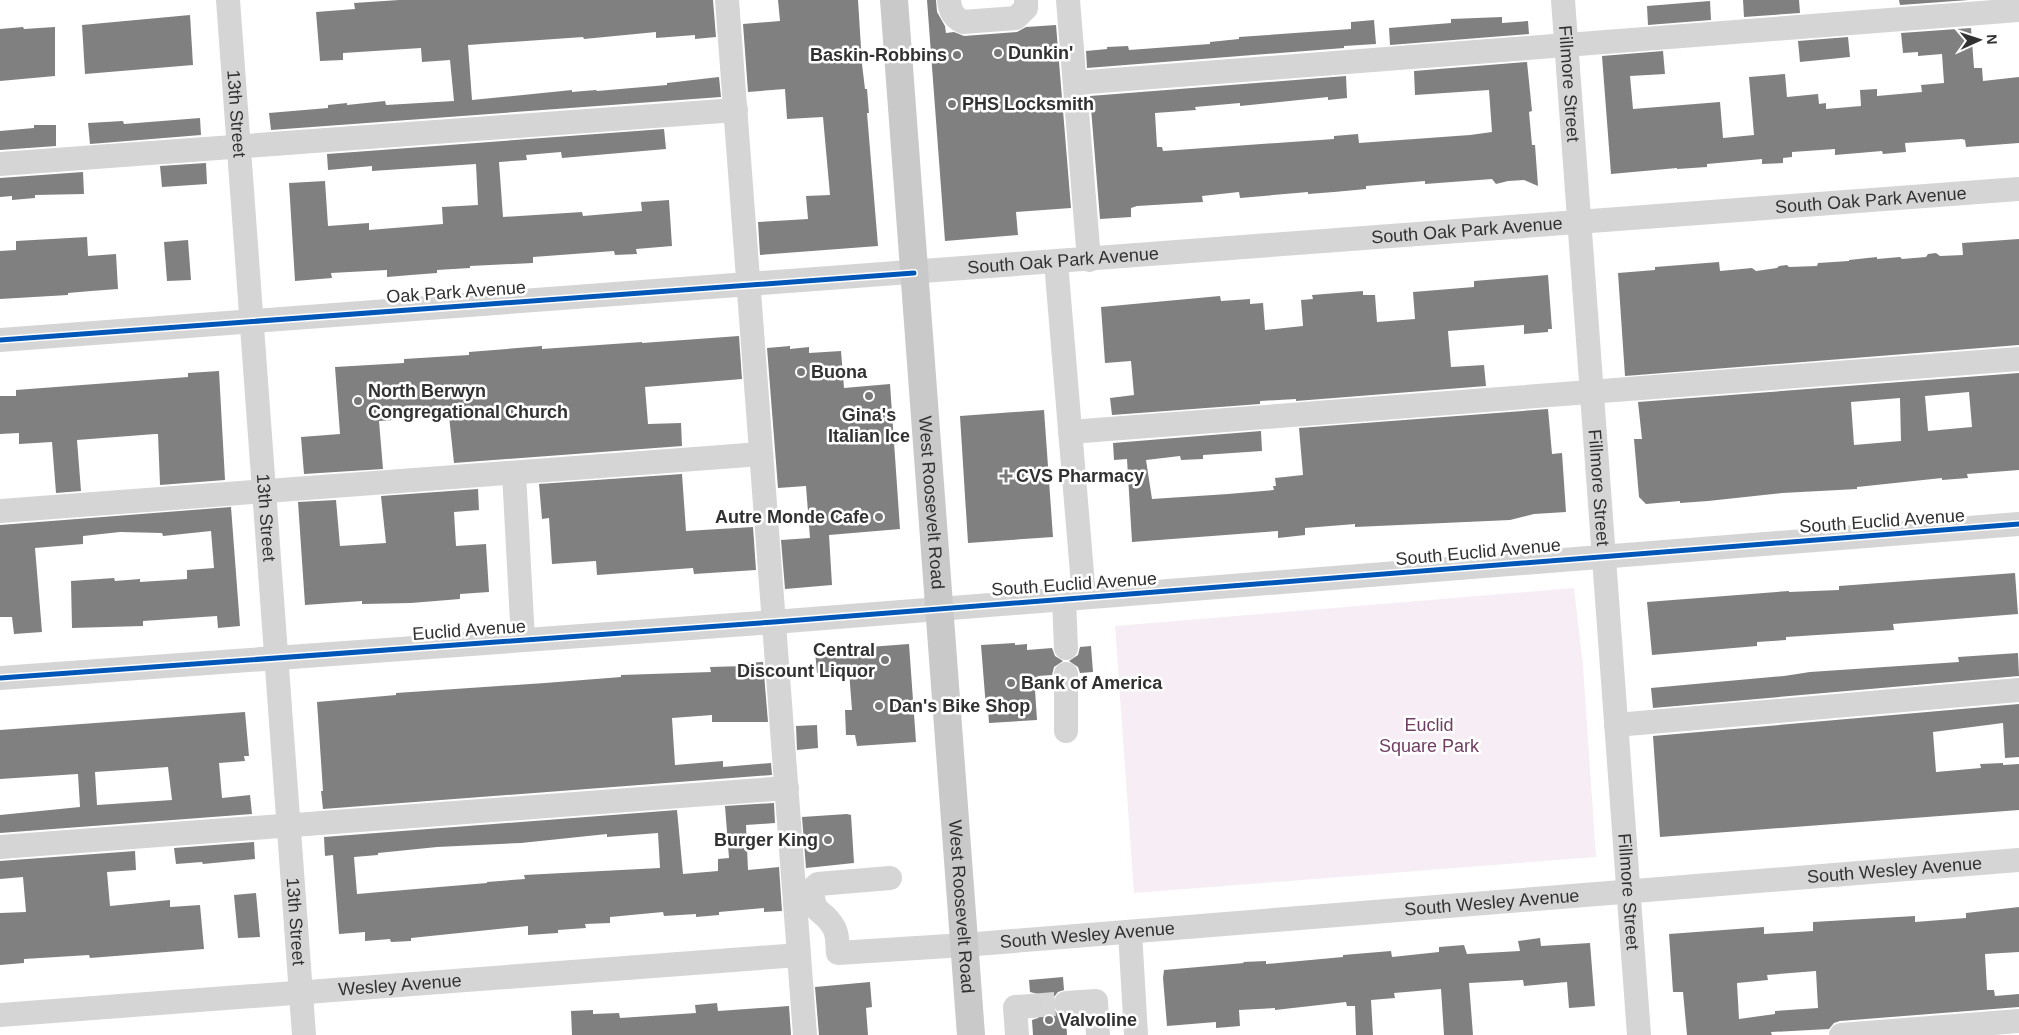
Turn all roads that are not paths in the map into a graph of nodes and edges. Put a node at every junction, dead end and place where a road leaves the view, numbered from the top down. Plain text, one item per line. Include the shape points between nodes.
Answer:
1 (228, 0) edge
2 (727, 0) edge
3 (894, 0) edge
4 (949, 0) edge
5 (1026, 0) edge
6 (1068, 0) edge
7 (1563, 0) edge
8 (2019, 10) edge
9 (1566, 45) junction
10 (1075, 83) junction
11 (736, 110) junction
12 (238, 147) junction
13 (0, 164) edge
14 (2019, 189) edge
15 (1580, 223) junction
16 (1089, 260) junction
17 (1056, 262) junction
18 (914, 273) junction
19 (749, 285) junction
20 (251, 321) junction
21 (0, 340) edge
22 (2019, 359) edge
23 (1592, 392) junction
24 (1070, 432) junction
25 (762, 454) junction
26 (514, 473) junction
27 (264, 491) junction
28 (0, 511) edge
29 (2019, 524) edge
30 (1604, 556) junction
31 (1074, 598) junction
32 (939, 609) junction
33 (774, 622) junction
34 (523, 640) junction
35 (1066, 648) dead end
36 (276, 657) junction
37 (1066, 674) dead end
38 (0, 678) edge
39 (2019, 690) edge
40 (1616, 724) junction
41 (1066, 732) dead end
42 (787, 788) junction
43 (289, 826) junction
44 (0, 847) edge
45 (2019, 860) edge
46 (890, 878) dead end
47 (1628, 892) junction
48 (1130, 932) junction
49 (964, 946) junction
50 (800, 956) junction
51 (301, 992) junction
52 (1066, 1003) tunnel mouth
53 (1031, 1006) tunnel mouth
54 (0, 1015) edge
55 (2019, 1021) edge
56 (304, 1035) edge
57 (805, 1035) edge
58 (971, 1035) edge
59 (1012, 1035) edge
60 (1017, 1035) edge
61 (1098, 1035) edge
62 (1136, 1035) edge
63 (1639, 1035) edge
64 (1841, 1035) edge

1 - 12 street, 13th Street
2 - 11 street
3 - 18 main road, West Roosevelt Road
4 - 5 street via 956,19 963,22 1016,18 1026,8
6 - 10 street
7 - 9 street, Fillmore Street
8 - 9 street
9 - 10 street
9 - 15 street, Fillmore Street
10 - 16 street
11 - 12 street
11 - 19 street
12 - 13 street
12 - 20 street, 13th Street
14 - 15 street, South Oak Park Avenue
15 - 16 street, South Oak Park Avenue
15 - 23 street, Fillmore Street
16 - 17 street, South Oak Park Avenue
17 - 18 street, South Oak Park Avenue
17 - 24 street
18 - 19 street, Oak Park Avenue
18 - 32 main road, West Roosevelt Road
19 - 20 street, Oak Park Avenue
19 - 25 street
20 - 21 street, Oak Park Avenue
20 - 27 street, 13th Street
22 - 23 street
23 - 24 street
23 - 30 street, Fillmore Street
24 - 31 street
25 - 26 street
25 - 33 street
26 - 27 street
26 - 34 street
27 - 28 street
27 - 36 street, 13th Street
29 - 30 street, South Euclid Avenue
30 - 31 street, South Euclid Avenue
30 - 40 street, Fillmore Street
31 - 32 street, South Euclid Avenue
31 - 35 street
32 - 33 street, Euclid Avenue
32 - 49 main road, West Roosevelt Road
33 - 34 street, Euclid Avenue
33 - 42 street
34 - 36 street, Euclid Avenue
36 - 38 street, Euclid Avenue
36 - 43 street, 13th Street
37 - 41 street
39 - 40 street
40 - 47 street, Fillmore Street
42 - 43 street
42 - 50 street
43 - 44 street
43 - 51 street, 13th Street
45 - 47 street, South Wesley Avenue
46 - 49 street via 818,884 812,889 813,904 836,931 838,953
47 - 48 street, South Wesley Avenue
47 - 63 street, Fillmore Street
48 - 49 street, South Wesley Avenue
48 - 62 street
49 - 58 main road, West Roosevelt Road
50 - 51 street, Wesley Avenue
50 - 57 street
51 - 54 street, Wesley Avenue
51 - 56 street, 13th Street
52 - 61 street via 1096,1001
53 - 60 street via 1015,1006
55 - 64 street
59 - 60 street

